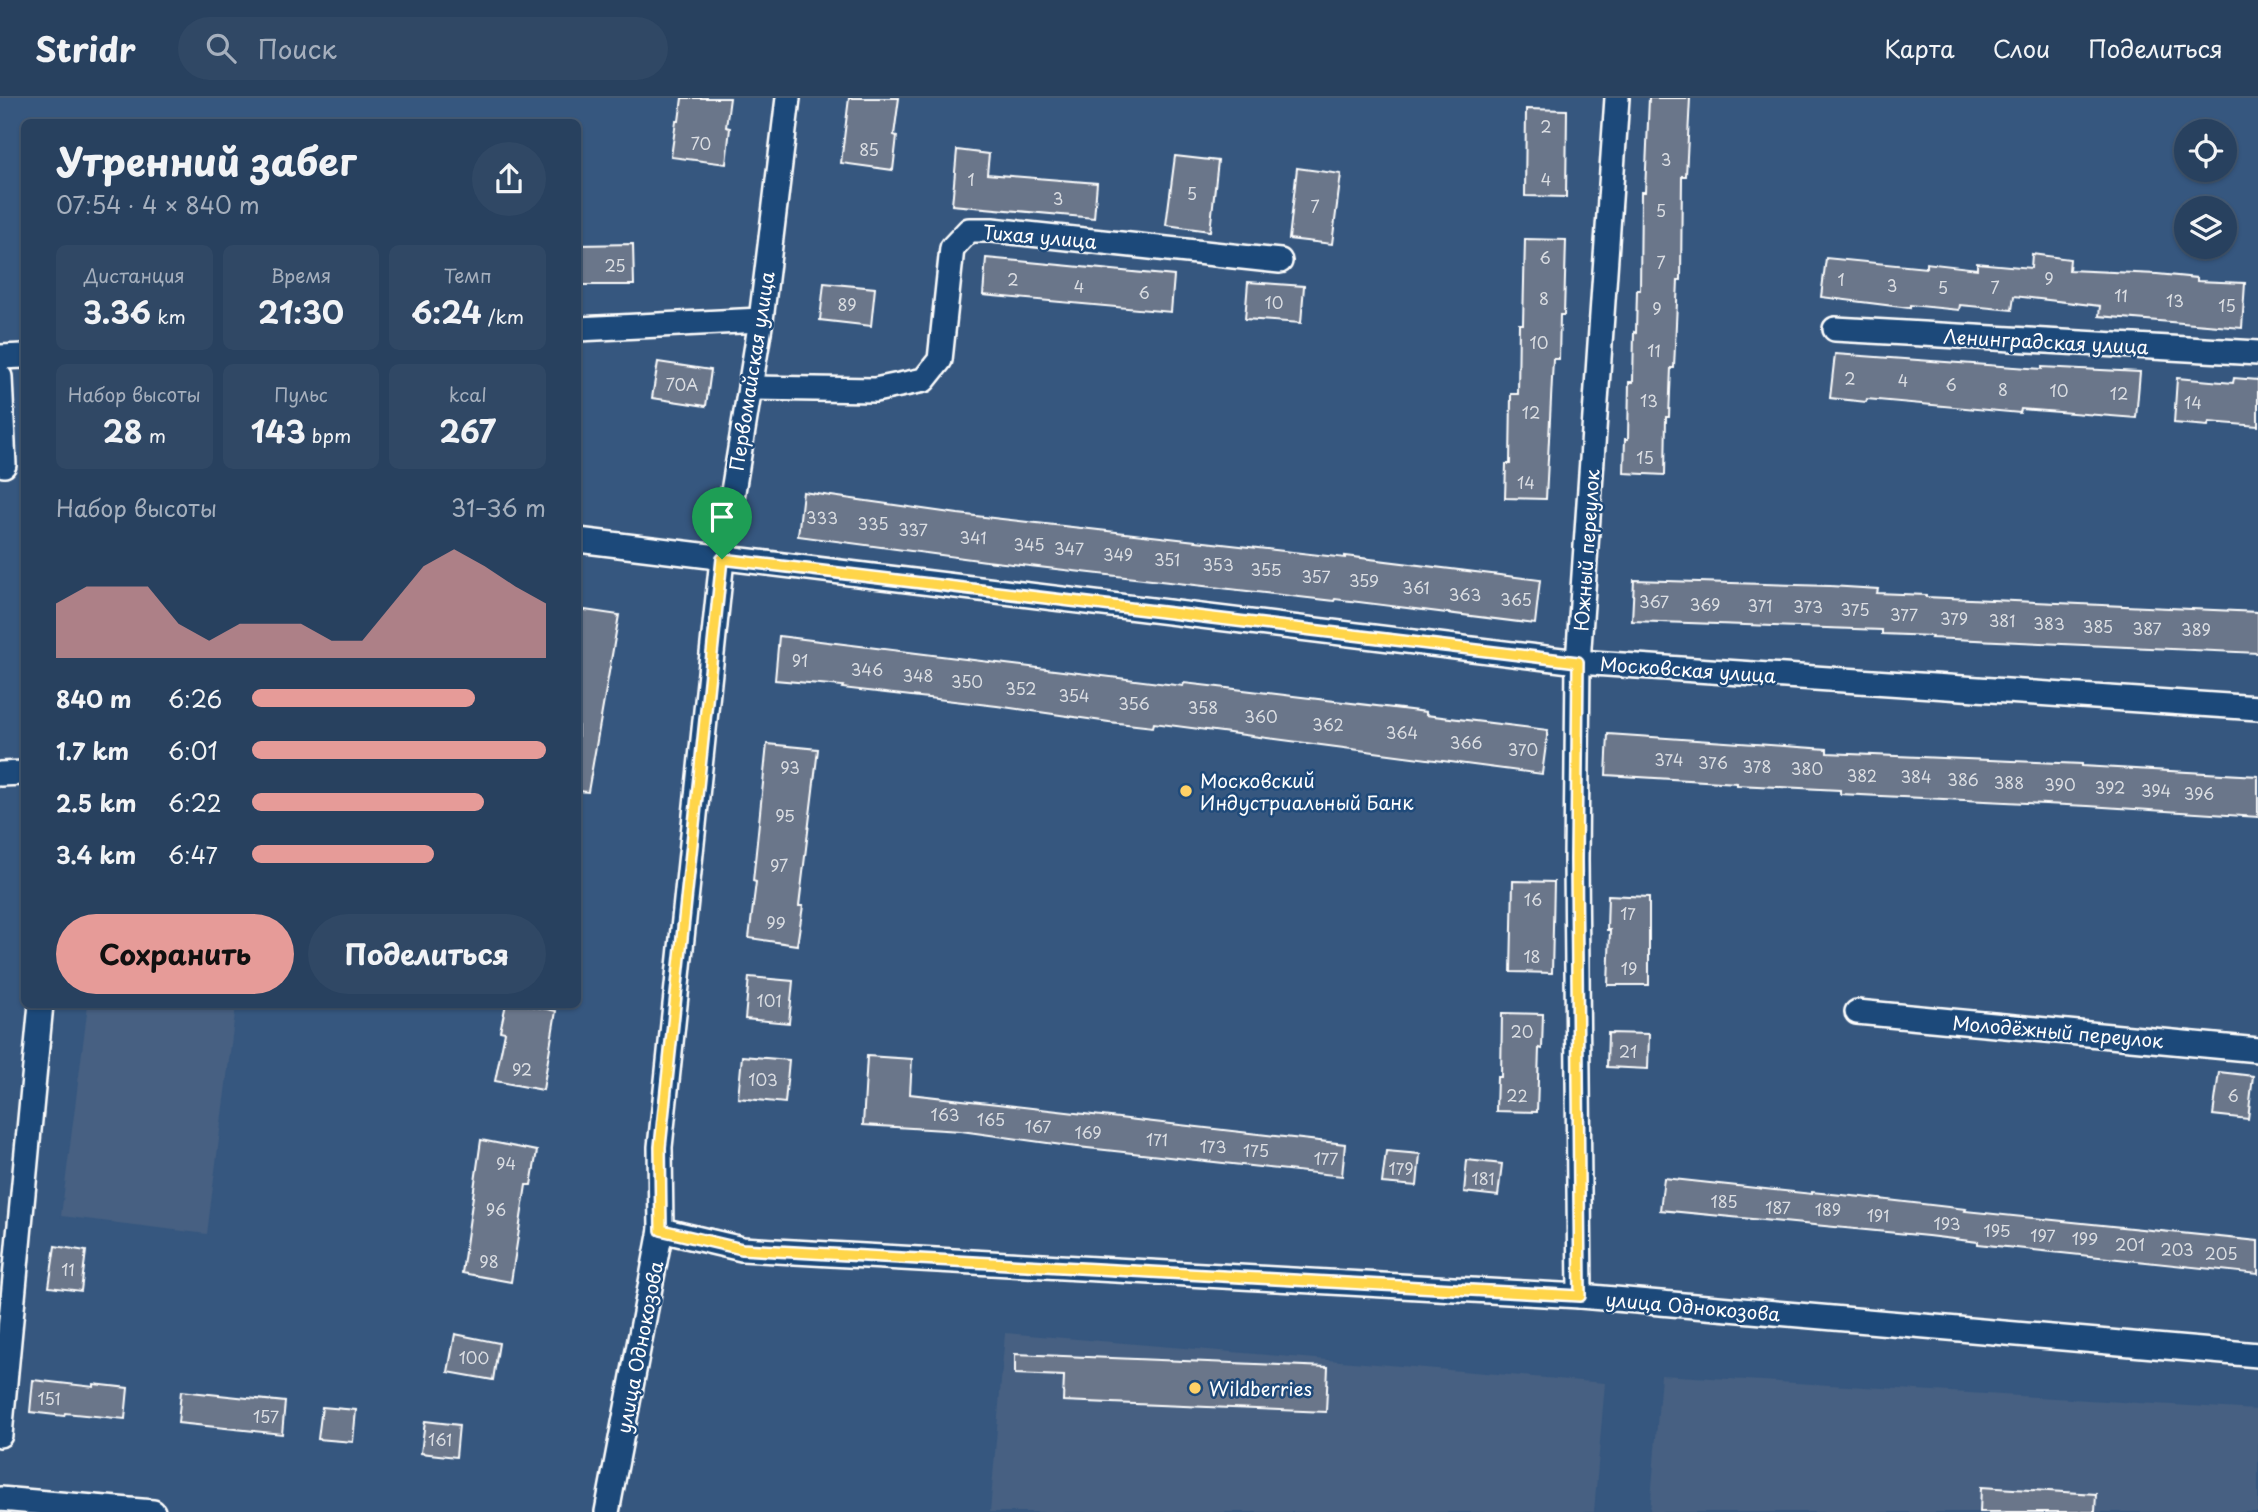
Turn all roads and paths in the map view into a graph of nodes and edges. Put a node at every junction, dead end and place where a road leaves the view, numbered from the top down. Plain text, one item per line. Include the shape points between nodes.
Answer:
1 (788, 98) edge
2 (1618, 98) edge
3 (1280, 261) dead end
4 (761, 320) junction
5 (581, 329) edge
6 (1835, 329) dead end
7 (2258, 353) edge
8 (21, 356) edge
9 (0, 357) edge
10 (0, 377) edge
11 (750, 388) junction
12 (9, 466) edge
13 (581, 540) edge
14 (722, 559) junction
15 (1578, 662) junction
16 (2258, 708) edge
17 (21, 773) edge
18 (0, 774) edge
19 (41, 1008) edge
20 (1857, 1012) dead end
21 (2258, 1051) edge
22 (661, 1230) junction
23 (1580, 1296) junction
24 (2258, 1355) edge
25 (0, 1435) edge
26 (0, 1499) edge
27 (153, 1512) edge
28 (607, 1512) edge

1 - 4 street, Первомайская улица
2 - 15 street, Южный переулок
3 - 11 street, Тихая улица via 969,230 952,248 940,360 924,380 876,390
4 - 5 street
4 - 11 street, Первомайская улица
6 - 7 street, Ленинградская улица
8 - 9 street
10 - 12 street
11 - 14 street, Первомайская улица
13 - 14 street, Московская улица
14 - 15 street, Московская улица
14 - 22 street, Первомайская улица via 660,1147
15 - 16 street, Московская улица
15 - 23 street, Южный переулок
17 - 18 street
19 - 25 street
20 - 21 street, Молодёжный переулок
22 - 23 street, улица Однокозова via 742,1249
22 - 28 street, улица Однокозова
23 - 24 street, улица Однокозова
26 - 27 street

